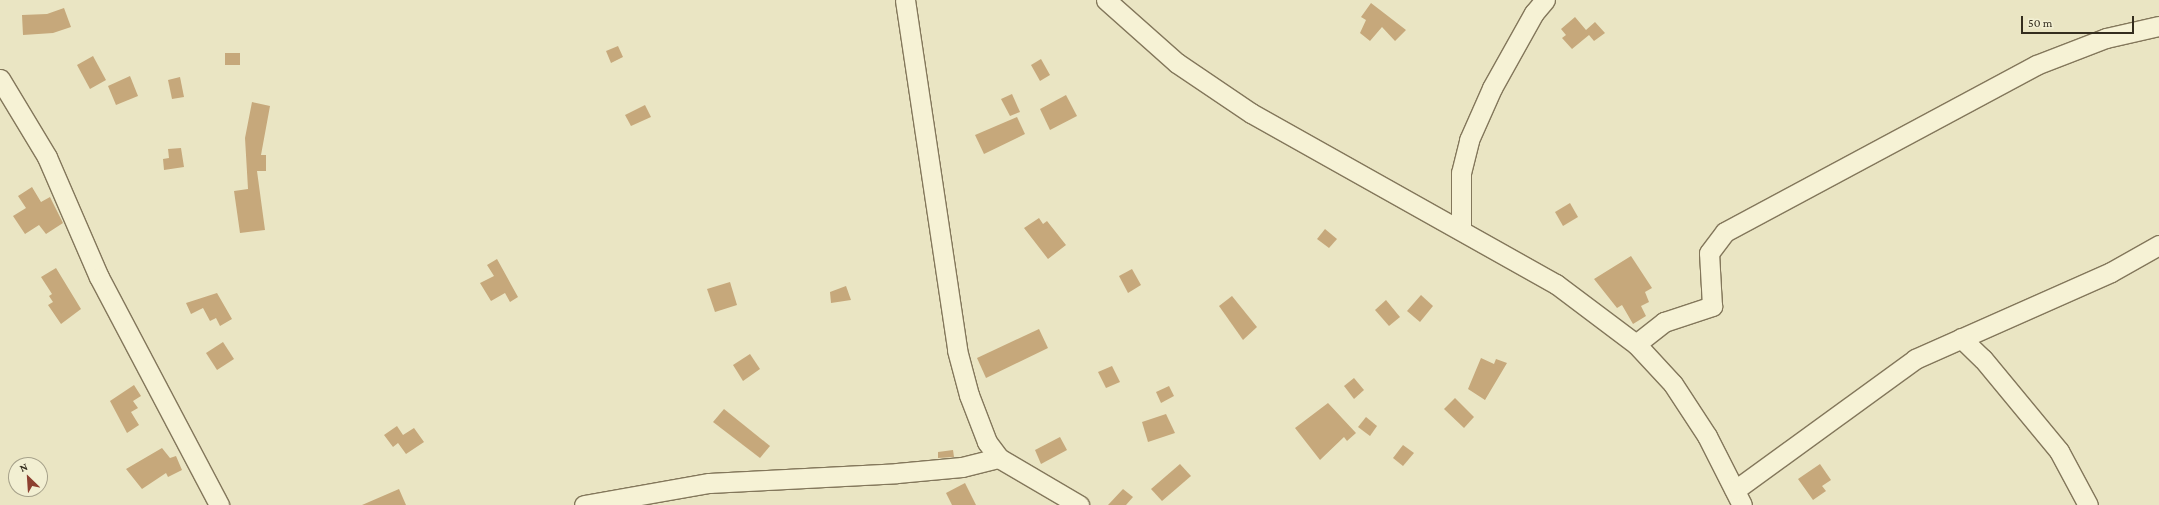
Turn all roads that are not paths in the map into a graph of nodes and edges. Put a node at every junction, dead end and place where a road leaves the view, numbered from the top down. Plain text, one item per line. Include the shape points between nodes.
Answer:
1 (905, 0) edge
2 (1106, 0) edge
3 (1546, 0) edge
4 (2159, 26) edge
5 (0, 79) edge
6 (1461, 228) junction
7 (2159, 245) edge
8 (1961, 338) junction
9 (1636, 344) junction
10 (999, 458) junction
11 (1739, 497) edge
12 (219, 505) edge
13 (584, 505) edge
14 (1079, 505) edge
15 (2088, 505) edge

1 - 10 street via 957,350 984,436
2 - 6 street via 1177,63 1251,113 1347,170
3 - 6 street via 1534,13 1492,88 1469,140 1461,173
4 - 9 street via 2106,38 2036,65 1731,229 1709,253 1712,306 1664,322
5 - 12 street via 47,157 103,283
6 - 9 street via 1556,284
7 - 8 street via 2111,272
8 - 11 street via 1915,359
8 - 15 street via 1983,359 2059,451
9 - 11 street via 1673,384 1707,436
10 - 13 street via 962,467 904,472 708,483
10 - 14 street

